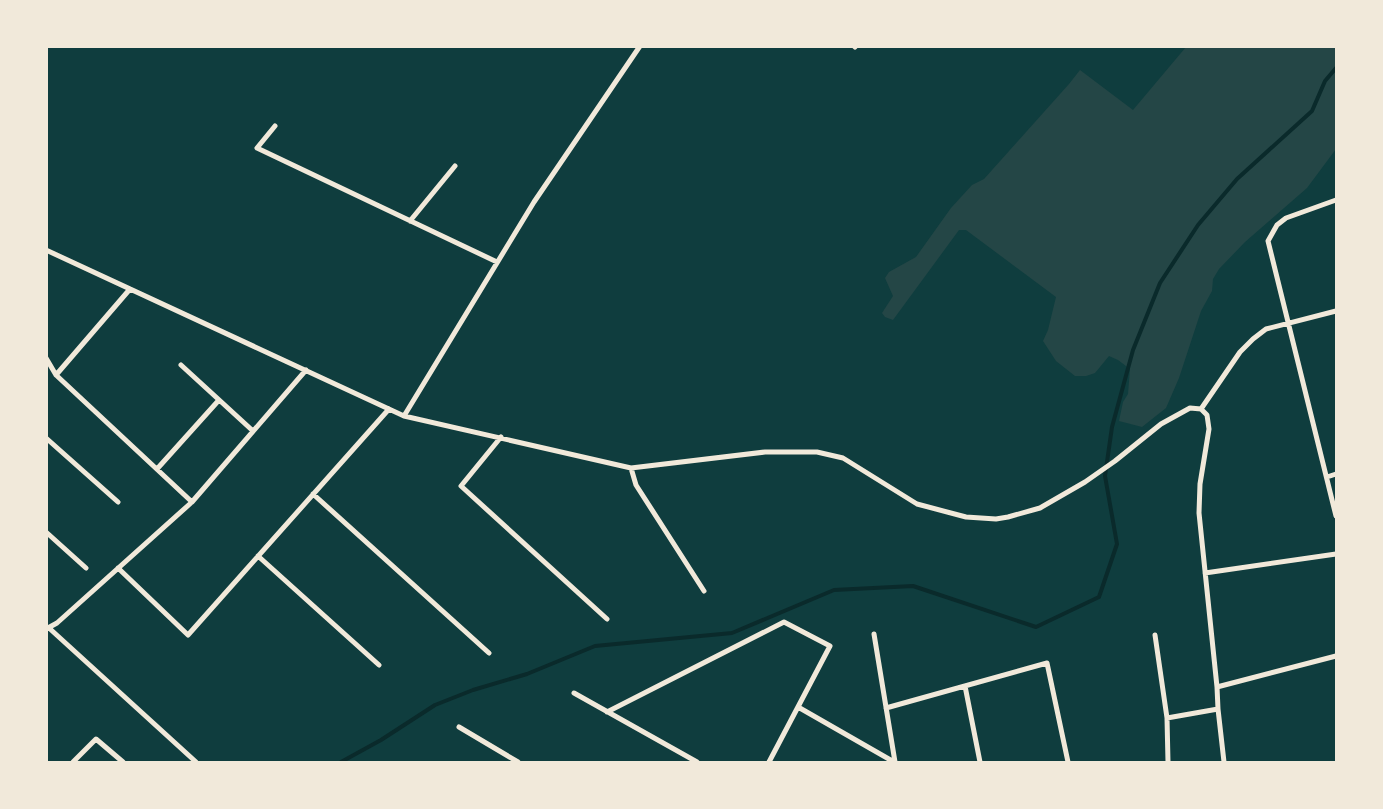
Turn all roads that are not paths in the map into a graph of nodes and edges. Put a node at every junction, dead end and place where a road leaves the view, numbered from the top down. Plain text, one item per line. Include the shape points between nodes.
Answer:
1 (640, 46) edge
2 (275, 126) dead end
3 (455, 166) dead end
4 (1336, 200) edge
5 (410, 221) junction
6 (48, 253) edge
7 (497, 262) junction
8 (130, 289) junction
9 (1336, 311) edge
10 (1288, 323) junction
11 (46, 358) edge
12 (181, 365) dead end
13 (306, 370) junction
14 (56, 375) junction
15 (219, 400) junction
16 (389, 409) junction
17 (1201, 409) junction
18 (404, 416) junction
19 (254, 431) junction
20 (501, 437) junction
21 (46, 438) edge
22 (631, 468) junction
23 (157, 469) junction
24 (1336, 474) edge
25 (1327, 477) junction
26 (313, 494) junction
27 (118, 502) dead end
28 (192, 502) junction
29 (1336, 516) edge
30 (46, 532) edge
31 (1336, 554) edge
32 (258, 556) junction
33 (86, 568) dead end
34 (118, 568) junction
35 (1205, 573) junction
36 (704, 591) dead end
37 (608, 619) dead end
38 (48, 628) edge
39 (874, 634) dead end
40 (1155, 635) dead end
41 (489, 652) dead end
42 (1336, 656) edge
43 (379, 665) dead end
44 (965, 686) junction
45 (1217, 687) junction
46 (574, 693) dead end
47 (798, 707) junction
48 (886, 708) junction
49 (1218, 709) junction
50 (608, 712) junction
51 (1167, 718) junction
52 (459, 727) dead end
53 (73, 762) edge
54 (123, 762) edge
55 (196, 762) edge
56 (518, 762) edge
57 (697, 762) edge
58 (769, 762) edge
59 (894, 762) edge
60 (980, 762) edge
61 (1068, 762) edge
62 (1168, 762) edge
63 (1224, 762) edge

1 - 7 street
2 - 5 street via 257,148
3 - 5 street
4 - 10 street via 1286,218 1268,241
5 - 7 street
6 - 8 street
7 - 18 street
8 - 13 street
8 - 14 street
9 - 10 street
10 - 17 street via 1266,329 1253,339
10 - 25 street
11 - 14 street
12 - 15 street
13 - 16 street
13 - 19 street
14 - 23 street
15 - 19 street
15 - 23 street
16 - 18 street
16 - 26 street
17 - 22 street via 1190,408 1161,424 1085,483 1040,508 996,519 966,517 917,504 843,458 817,452 765,452
17 - 35 street via 1207,415 1209,429 1199,513
18 - 20 street
19 - 28 street
20 - 22 street
20 - 37 street via 461,486
21 - 27 street
22 - 36 street via 636,485
23 - 28 street
24 - 25 street
25 - 29 street
26 - 32 street
26 - 41 street
28 - 34 street
30 - 33 street
31 - 35 street
32 - 34 street via 188,635
32 - 43 street
34 - 38 street
35 - 45 street
38 - 55 street
39 - 48 street
40 - 51 street
42 - 45 street
44 - 48 street
44 - 60 street
44 - 61 street via 1047,663
45 - 49 street
46 - 50 street
47 - 50 street via 830,646 784,622
47 - 58 street
47 - 59 street
48 - 59 street
49 - 51 street
49 - 63 street
50 - 57 street
51 - 62 street
52 - 56 street
53 - 54 street via 96,739

